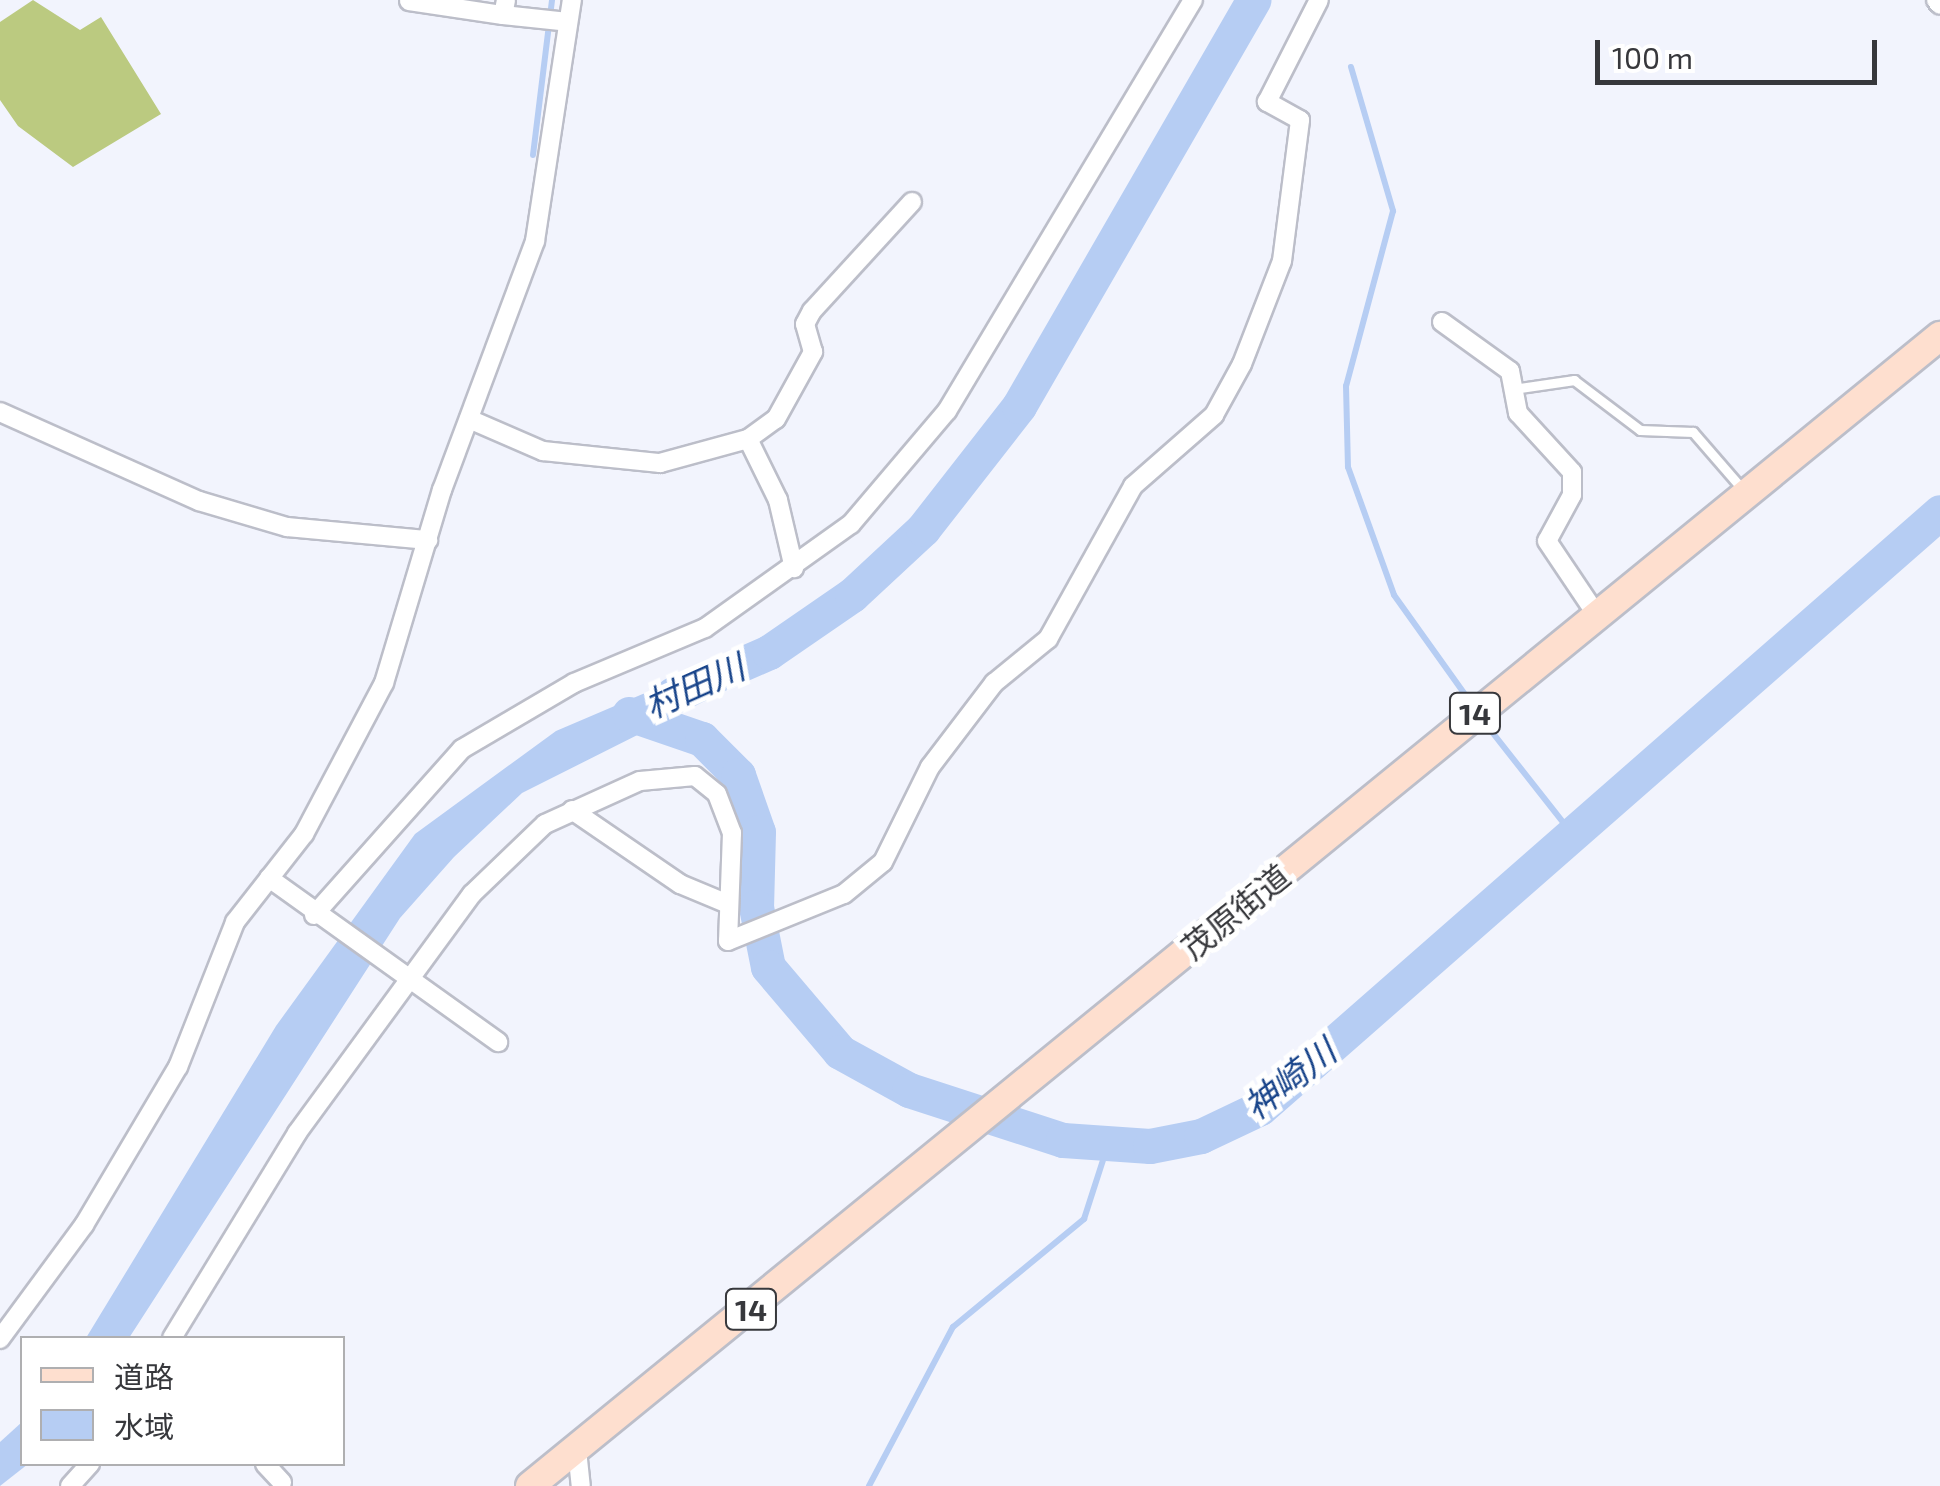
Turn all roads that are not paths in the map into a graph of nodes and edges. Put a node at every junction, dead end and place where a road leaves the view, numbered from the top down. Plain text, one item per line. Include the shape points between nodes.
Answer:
1 (572, 0) edge
2 (1193, 0) edge
3 (1319, 0) edge
4 (409, 1) edge
5 (505, 7) edge
6 (568, 22) junction
7 (912, 202) dead end
8 (1442, 322) dead end
9 (1940, 336) edge
10 (1513, 389) junction
11 (0, 412) edge
12 (469, 419) junction
13 (748, 440) junction
14 (1747, 494) junction
15 (428, 540) junction
16 (794, 568) junction
17 (1596, 614) junction
18 (572, 810) junction
19 (270, 878) junction
20 (728, 904) junction
21 (314, 915) junction
22 (408, 982) junction
23 (498, 1042) dead end
24 (173, 1336) edge
25 (0, 1339) edge
26 (577, 1450) junction
27 (88, 1466) edge
28 (268, 1466) edge
29 (282, 1482) dead end
30 (70, 1486) edge
31 (530, 1486) edge
32 (580, 1486) edge

1 - 6 street
2 - 16 street via 947,411 850,524
3 - 20 street via 1267,102 1300,120 1282,261 1214,414 1133,486 1048,639 994,683 930,767 884,862 844,894 805,903 728,941
4 - 5 street
5 - 6 street
6 - 12 street via 547,194
7 - 13 street via 812,311 805,324 814,352 776,419
8 - 10 street via 1510,371
9 - 14 main road, 茂原街道 / 14
10 - 14 lane via 1574,380 1640,430 1693,432
10 - 17 street via 1529,429 1572,472 1572,495 1547,541
11 - 15 street via 199,501 287,527
12 - 13 street via 542,451 660,463
12 - 15 street
13 - 16 street via 778,500
14 - 17 main road, 茂原街道 / 14
15 - 19 street via 384,683 304,834
16 - 21 street via 705,628 574,683 462,749
17 - 26 main road, 茂原街道 / 14
18 - 20 street via 680,884
18 - 20 street via 657,776 695,776 727,811
18 - 22 street via 472,894
19 - 21 street
19 - 25 street via 235,922 178,1067 84,1225
21 - 22 street
22 - 23 street
22 - 24 street via 297,1132
26 - 31 main road, 茂原街道 / 14
26 - 32 street
27 - 30 street
28 - 29 street

